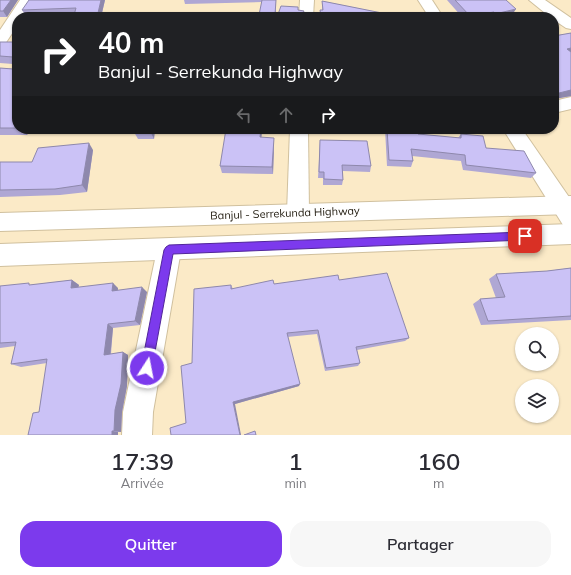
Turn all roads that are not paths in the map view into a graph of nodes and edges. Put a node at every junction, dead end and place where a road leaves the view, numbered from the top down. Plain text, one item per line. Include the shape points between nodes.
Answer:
1 (27, 0) edge
2 (307, 0) edge
3 (424, 0) edge
4 (536, 0) edge
5 (19, 12) edge
6 (306, 12) edge
7 (432, 12) edge
8 (553, 12) edge
9 (559, 16) edge
10 (12, 23) edge
11 (571, 25) edge
12 (0, 42) edge
13 (571, 103) edge
14 (559, 106) edge
15 (299, 134) edge
16 (516, 134) edge
17 (568, 209) edge
18 (298, 213) junction
19 (0, 222) edge
20 (571, 234) edge
21 (169, 250) junction
22 (0, 255) edge
23 (137, 435) edge

1 - 5 main road
2 - 6 main road
3 - 7 main road
4 - 8 main road
9 - 11 main road
10 - 12 main road
13 - 14 main road
15 - 18 main road
16 - 17 main road
17 - 18 main road, Banjul - Serrekunda Highway
18 - 19 main road, Banjul - Serrekunda Highway
20 - 21 main road
21 - 22 main road
21 - 23 main road via 138,412

